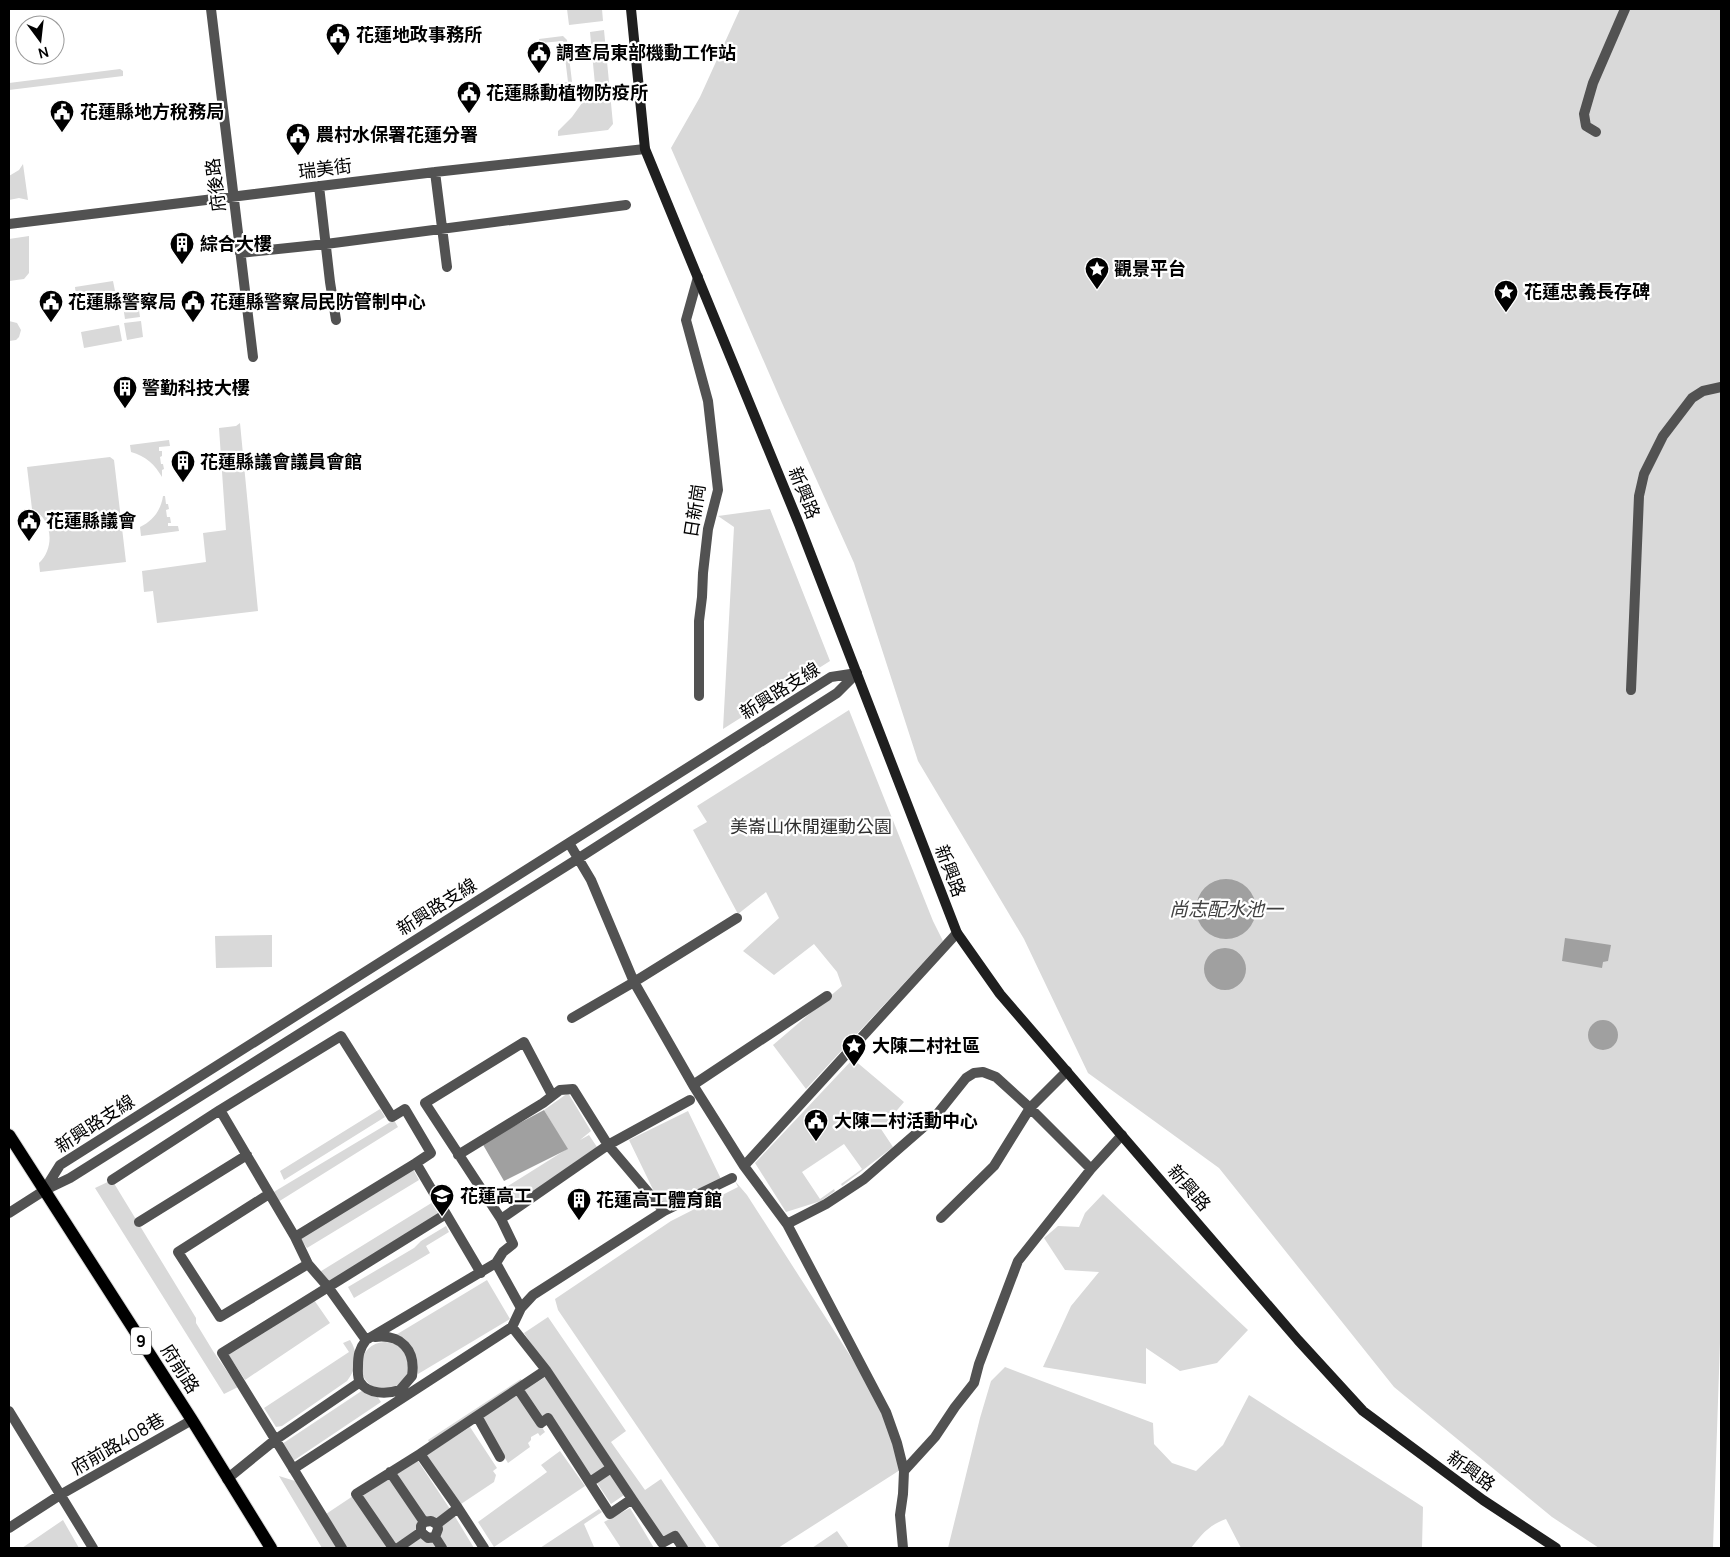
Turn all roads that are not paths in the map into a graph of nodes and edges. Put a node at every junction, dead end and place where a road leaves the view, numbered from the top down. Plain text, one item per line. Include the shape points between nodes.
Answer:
1 (211, 9) edge
2 (631, 9) edge
3 (1625, 9) edge
4 (1596, 132) dead end
5 (645, 149) junction
6 (435, 172) junction
7 (319, 186) junction
8 (234, 196) junction
9 (626, 205) dead end
10 (9, 224) edge
11 (443, 228) junction
12 (326, 244) junction
13 (240, 253) junction
14 (447, 267) dead end
15 (698, 277) junction
16 (336, 320) dead end
17 (253, 358) dead end
18 (1721, 386) edge
19 (857, 673) junction
20 (1631, 690) dead end
21 (699, 696) dead end
22 (569, 843) junction
23 (579, 858) junction
24 (737, 918) dead end
25 (957, 933) junction
26 (634, 982) junction
27 (827, 996) dead end
28 (572, 1018) dead end
29 (1066, 1071) junction
30 (692, 1085) junction
31 (552, 1095) junction
32 (690, 1100) dead end
33 (1030, 1108) junction
34 (220, 1110) junction
35 (9, 1135) edge
36 (1122, 1135) junction
37 (608, 1145) junction
38 (458, 1155) junction
39 (246, 1156) junction
40 (416, 1163) junction
41 (744, 1166) junction
42 (1092, 1169) junction
43 (732, 1178) dead end
44 (112, 1180) dead end
45 (45, 1190) junction
46 (269, 1194) junction
47 (664, 1211) junction
48 (9, 1214) edge
49 (446, 1214) junction
50 (941, 1218) dead end
51 (500, 1220) junction
52 (139, 1222) dead end
53 (787, 1224) junction
54 (295, 1237) junction
55 (496, 1263) junction
56 (308, 1264) junction
57 (481, 1273) junction
58 (328, 1286) junction
59 (521, 1308) junction
60 (512, 1327) junction
61 (369, 1339) junction
62 (546, 1370) junction
63 (360, 1382) junction
64 (518, 1389) junction
65 (402, 1393) junction
66 (9, 1411) edge
67 (477, 1416) junction
68 (192, 1420) junction
69 (275, 1440) junction
70 (420, 1454) junction
71 (500, 1457) dead end
72 (611, 1468) junction
73 (293, 1469) junction
74 (904, 1471) junction
75 (390, 1472) junction
76 (227, 1479) junction
77 (590, 1482) junction
78 (60, 1495) junction
79 (632, 1499) junction
80 (458, 1508) junction
81 (437, 1524) junction
82 (423, 1527) junction
83 (9, 1528) edge
84 (435, 1537) junction
85 (93, 1548) edge
86 (271, 1548) edge
87 (342, 1548) edge
88 (393, 1548) edge
89 (398, 1548) edge
90 (442, 1548) edge
91 (484, 1548) edge
92 (683, 1548) edge
93 (903, 1548) edge
94 (1556, 1548) edge

1 - 8 street, 府後路
2 - 5 street, 新興路
3 - 4 street via 1593,83 1584,114 1586,126
5 - 6 street, 瑞美街
5 - 15 street, 新興路
6 - 7 street, 瑞美街
6 - 11 street
7 - 8 street, 瑞美街
7 - 12 street
8 - 10 street, 瑞美街
8 - 13 street, 府後路
9 - 11 street
11 - 12 street
11 - 14 street
12 - 13 street
12 - 16 street
13 - 17 street, 府後路
15 - 19 street, 新興路
15 - 21 street, 日新崗 via 686,320 708,401 718,490 708,529 703,573
18 - 20 street via 1692,398 1663,436 1644,474 1639,496
19 - 22 street, 新興路支線 via 831,677
19 - 23 street, 新興路支線 via 837,693
19 - 25 street, 新興路
22 - 23 street
22 - 45 street, 新興路支線 via 60,1165
23 - 26 street
23 - 45 street, 新興路支線 via 70,1178
24 - 26 street
25 - 29 street, 新興路 via 1000,994
25 - 41 street
26 - 28 street
26 - 30 street
27 - 30 street
29 - 33 street
29 - 36 street, 新興路
30 - 41 street
31 - 37 street via 560,1090 573,1089
31 - 38 street
31 - 38 street via 524,1042 425,1103
32 - 37 street
33 - 42 street
33 - 50 street via 994,1166
33 - 53 street via 996,1077 983,1072 974,1073 966,1078 934,1118 864,1180
34 - 39 street
34 - 40 street via 341,1036 392,1117 406,1109 431,1153
34 - 44 street
35 - 45 main road, 府前路 / 9
36 - 42 street
36 - 94 street, 新興路 via 1363,1411 1483,1500
37 - 47 street
37 - 51 street
38 - 51 street
39 - 46 street
39 - 52 street
40 - 49 street
40 - 54 street
41 - 53 street
42 - 74 street via 1018,1261 974,1383 935,1437
43 - 47 street
45 - 48 street
45 - 68 main road, 府前路 / 9
46 - 54 street
46 - 56 street via 178,1252 220,1317
47 - 59 street via 533,1295
49 - 57 street
49 - 58 street
51 - 55 street via 513,1244 502,1252
53 - 74 street via 886,1412
54 - 56 street
55 - 57 street
55 - 59 street
56 - 58 street
57 - 61 street
58 - 61 street
58 - 69 street via 222,1353
59 - 60 street
60 - 62 street
60 - 65 street
61 - 63 street via 360,1350
61 - 65 street via 393,1338 412,1355 412,1376
62 - 64 street
62 - 72 street
63 - 65 street via 379,1393
63 - 69 street
64 - 67 street
64 - 77 street via 541,1423 548,1418
65 - 73 street
66 - 78 street
67 - 70 street
67 - 71 street
68 - 76 main road, 府前路 / 9
68 - 78 street, 府前路408巷
69 - 73 street
69 - 76 street
70 - 75 street
70 - 80 street
72 - 77 street
72 - 79 street
73 - 87 street
74 - 93 street via 900,1515
75 - 82 street
75 - 88 street via 356,1494
76 - 86 main road, 府前路 / 9
77 - 79 street via 610,1514
78 - 83 street, 府前路408巷
78 - 85 street
79 - 92 street via 662,1543 675,1536
80 - 81 street
80 - 91 street
81 - 82 street via 431,1521
81 - 84 street
82 - 84 street via 428,1538
82 - 89 street
84 - 90 street

